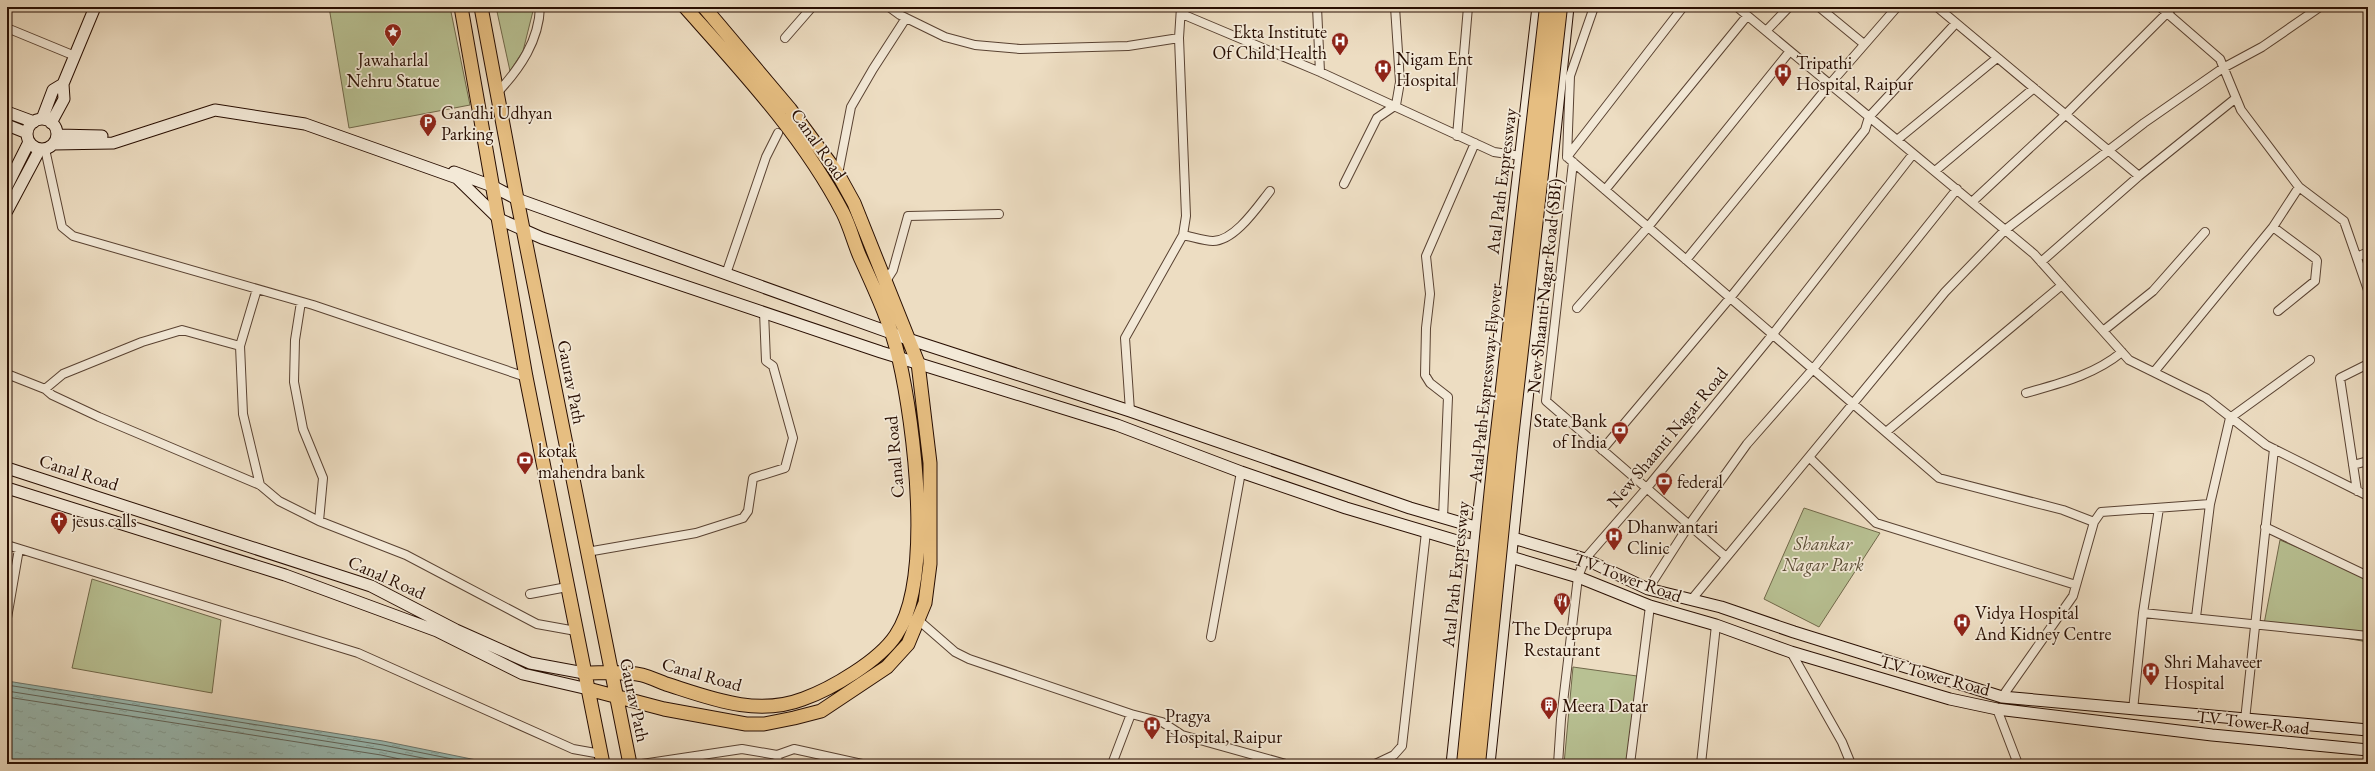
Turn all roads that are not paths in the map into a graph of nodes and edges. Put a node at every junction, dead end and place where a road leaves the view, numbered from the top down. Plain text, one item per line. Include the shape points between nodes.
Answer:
1 (96, 7) edge
2 (461, 7) edge
3 (481, 7) edge
4 (540, 7) edge
5 (685, 7) edge
6 (704, 7) edge
7 (812, 7) edge
8 (889, 7) edge
9 (1317, 7) edge
10 (1395, 7) edge
11 (1468, 7) edge
12 (1538, 7) edge
13 (1547, 7) edge
14 (1560, 7) edge
15 (1568, 7) edge
16 (1594, 7) edge
17 (1683, 7) edge
18 (1737, 7) edge
19 (1789, 7) edge
20 (1819, 7) edge
21 (1897, 7) edge
22 (1937, 7) edge
23 (2160, 7) edge
24 (2320, 7) edge
25 (2170, 10) edge
26 (1181, 11) edge
27 (1747, 16) junction
28 (906, 18) junction
29 (1956, 23) junction
30 (7, 28) edge
31 (1766, 31) junction
32 (785, 38) dead end
33 (1179, 38) junction
34 (1864, 44) junction
35 (1790, 51) junction
36 (75, 56) junction
37 (1997, 58) junction
38 (2223, 68) junction
39 (1320, 72) junction
40 (1830, 84) junction
41 (2034, 88) junction
42 (498, 92) junction
43 (2236, 98) junction
44 (1394, 106) junction
45 (7, 112) edge
46 (2065, 114) junction
47 (1869, 117) junction
48 (42, 121) junction
49 (7, 125) edge
50 (778, 133) dead end
51 (1457, 136) junction
52 (28, 138) junction
53 (1897, 140) junction
54 (1475, 143) junction
55 (48, 144) junction
56 (2108, 150) junction
57 (1913, 154) junction
58 (1520, 156) junction
59 (1570, 160) junction
60 (1935, 171) junction
61 (838, 174) junction
62 (2139, 176) junction
63 (1344, 184) dead end
64 (7, 186) edge
65 (492, 186) junction
66 (2299, 187) junction
67 (1957, 189) junction
68 (1605, 190) junction
69 (1270, 191) dead end
70 (517, 199) junction
71 (1972, 202) junction
72 (7, 211) edge
73 (999, 214) dead end
74 (499, 219) junction
75 (1648, 227) junction
76 (2273, 227) junction
77 (523, 230) junction
78 (2005, 230) junction
79 (2204, 232) dead end
80 (1183, 235) junction
81 (2368, 252) edge
82 (2356, 257) junction
83 (1686, 260) junction
84 (2042, 262) junction
85 (726, 274) junction
86 (886, 281) junction
87 (2062, 285) junction
88 (257, 289) junction
89 (2368, 290) edge
90 (1730, 298) junction
91 (301, 302) junction
92 (1577, 308) dead end
93 (2278, 311) dead end
94 (764, 312) junction
95 (2103, 331) junction
96 (891, 334) junction
97 (1773, 334) junction
98 (908, 339) junction
99 (240, 346) junction
100 (2122, 352) junction
101 (899, 357) junction
102 (2310, 360) dead end
103 (918, 363) junction
104 (2368, 364) edge
105 (1813, 369) junction
106 (2154, 372) junction
107 (7, 374) edge
108 (526, 377) junction
109 (45, 389) junction
110 (2026, 393) dead end
111 (1854, 404) junction
112 (1130, 411) junction
113 (2230, 418) junction
114 (1886, 432) junction
115 (2274, 449) junction
116 (1602, 450) junction
117 (1809, 457) junction
118 (2368, 461) edge
119 (2354, 465) junction
120 (7, 468) edge
121 (1241, 472) junction
122 (260, 485) junction
123 (7, 488) edge
124 (1646, 489) junction
125 (2357, 491) junction
126 (2368, 496) edge
127 (2210, 504) junction
128 (1410, 508) junction
129 (2158, 508) junction
130 (1444, 518) junction
131 (319, 522) junction
132 (2094, 522) junction
133 (1689, 525) junction
134 (1405, 526) junction
135 (2265, 527) junction
136 (1477, 528) junction
137 (1426, 532) junction
138 (1513, 539) junction
139 (7, 545) edge
140 (1475, 546) junction
141 (19, 549) junction
142 (587, 552) junction
143 (1511, 556) junction
144 (1725, 556) junction
145 (1585, 559) junction
146 (2368, 576) edge
147 (1578, 577) junction
148 (2076, 585) junction
149 (567, 587) junction
150 (1648, 589) junction
151 (530, 594) dead end
152 (1692, 599) junction
153 (1650, 606) junction
154 (2143, 612) junction
155 (913, 617) junction
156 (2196, 617) junction
157 (7, 618) edge
158 (2255, 623) junction
159 (1716, 624) junction
160 (576, 631) junction
161 (2368, 636) edge
162 (1210, 638) dead end
163 (1791, 652) junction
164 (584, 673) junction
165 (611, 673) junction
166 (588, 689) junction
167 (616, 697) junction
168 (2002, 697) junction
169 (1997, 709) junction
170 (2133, 710) junction
171 (1131, 714) junction
172 (2245, 720) junction
173 (2368, 730) edge
174 (2368, 750) edge
175 (778, 755) junction
176 (602, 759) edge
177 (694, 760) edge
178 (630, 764) edge
179 (642, 764) edge
180 (778, 764) edge
181 (862, 764) edge
182 (1112, 764) edge
183 (1286, 764) edge
184 (1374, 764) edge
185 (1452, 764) edge
186 (1464, 764) edge
187 (1478, 764) edge
188 (1489, 764) edge
189 (1558, 764) edge
190 (1630, 764) edge
191 (1701, 764) edge
192 (1851, 764) edge
193 (2018, 764) edge

1 - 36 main road
2 - 65 main road
3 - 42 main road, Gaurav Path
4 - 42 street via 528,55
5 - 96 main road, Canal Road via 748,78 818,171 844,215
6 - 61 main road via 790,109
7 - 32 street
8 - 28 street
9 - 39 street
10 - 44 street via 1400,82
11 - 51 street
12 - 58 main road, Atal Path Expressway
13 - 186 highway, Atal Path Expressway Flyover, bridge via 1495,458
14 - 187 highway, Atal Path Expressway Flyover, bridge via 1509,453
15 - 138 main road
16 - 59 street via 1570,76
17 - 59 street
18 - 27 street
19 - 31 street
20 - 34 street
21 - 34 street
22 - 29 street
23 - 25 street
24 - 38 street via 2262,47
25 - 38 street via 2220,59
25 - 46 street
26 - 33 street
26 - 39 street
27 - 31 street
27 - 68 street
28 - 33 street via 945,37 975,45 1020,49 1128,46
28 - 61 street via 872,69 851,107
29 - 37 street
29 - 47 street
30 - 36 street
31 - 35 street
33 - 80 street via 1186,216
34 - 40 street
35 - 40 street
35 - 75 street
36 - 48 main road via 64,84 64,99
37 - 41 street
37 - 53 street
38 - 43 street
38 - 56 street
39 - 44 street
40 - 47 street
40 - 83 street
41 - 46 street
41 - 60 street
42 - 70 main road, Gaurav Path
43 - 62 street
43 - 66 street via 2241,110
44 - 51 street
44 - 63 street via 1376,118
45 - 48 main road
46 - 56 street
46 - 71 street
47 - 53 street
47 - 90 street via 1865,130
48 - 52 main road
48 - 55 main road
49 - 52 main road
50 - 85 street via 766,157
51 - 54 street
52 - 55 main road
52 - 64 main road
53 - 57 street
54 - 58 street via 1494,152
54 - 130 street via 1426,256 1430,294 1425,375 1448,397
55 - 65 main road, TV Tower Road via 112,136 212,104 314,122
55 - 72 main road
55 - 74 main road, TV Tower Road via 113,143 215,110 305,124 457,178
55 - 88 street via 62,227 73,236
56 - 62 street
56 - 78 street
57 - 60 street
57 - 97 street, New Shaanti Nagar Road
58 - 136 main road, Atal Path Expressway
59 - 68 street
59 - 116 street, New Shaanti Nagar Road (SBI) via 1546,401
60 - 67 street
61 - 86 main road via 854,203
62 - 84 street
65 - 70 main road, TV Tower Road
65 - 74 main road
66 - 76 street
66 - 82 street via 2344,221
67 - 71 street
67 - 105 street
68 - 75 street
69 - 80 street via 1236,231 1215,241
70 - 77 main road, Gaurav Path
70 - 85 main road, TV Tower Road
71 - 78 street
73 - 86 street via 908,216 893,270
74 - 77 main road, TV Tower Road
74 - 108 main road
75 - 83 street
75 - 92 street
76 - 93 street via 2317,261 2314,281
76 - 106 street
77 - 94 main road, TV Tower Road
77 - 142 main road, Gaurav Path
78 - 84 street
78 - 111 street via 1945,292
79 - 95 street via 2154,291
80 - 112 street via 1125,338
81 - 82 street
82 - 89 street
83 - 90 street
84 - 87 street
85 - 96 main road, TV Tower Road
86 - 98 main road
87 - 95 street
87 - 114 street
88 - 91 street
88 - 99 street
90 - 97 street
90 - 116 street
91 - 108 street
91 - 131 street via 295,340 294,382 303,429 323,478
94 - 101 main road, TV Tower Road
94 - 142 street via 766,361 773,366 793,438 785,468 753,478 748,511 742,518 696,533
95 - 100 street
96 - 98 main road, TV Tower Road
96 - 101 main road, Canal Road
97 - 105 street
97 - 124 street, New Shaanti Nagar Road
98 - 103 main road
98 - 112 main road, TV Tower Road
99 - 109 street via 182,330 142,342 63,374
99 - 122 street via 243,414
100 - 106 street via 2129,360
100 - 110 street via 2106,366 2076,379
101 - 103 main road, TV Tower Road
101 - 155 main road, Canal Road via 916,467
102 - 113 street
103 - 121 main road, TV Tower Road via 1117,425
103 - 155 main road via 930,463 931,517 930,564 925,603
104 - 119 street via 2340,378
105 - 111 street
105 - 133 street via 1747,444
106 - 113 street via 2206,398
107 - 109 street
108 - 149 main road
109 - 122 street via 52,395 99,417
111 - 114 street
111 - 117 street
112 - 128 main road, TV Tower Road
113 - 115 street
113 - 127 street
114 - 132 street via 1939,478 2063,510
115 - 125 street
115 - 135 street
116 - 124 street, New Shaanti Nagar Road (SBI)
117 - 144 street
117 - 148 street via 1876,523
118 - 119 street
119 - 125 street
120 - 164 main road, Canal Road via 371,586 456,630 530,663
121 - 134 main road, TV Tower Road
121 - 162 street
122 - 131 street via 279,501
123 - 166 main road, Canal Road via 285,575 437,631 523,674
124 - 133 street, New Shaanti Nagar Road (SBI)
124 - 145 street, New Shaanti Nagar Road
125 - 126 street
127 - 129 street
127 - 156 street
128 - 130 main road, TV Tower Road
128 - 134 main road
129 - 132 street via 2101,512
129 - 154 street
130 - 136 main road, TV Tower Road
131 - 160 street via 406,555 537,624
132 - 148 street
133 - 144 street, New Shaanti Nagar Road (SBI)
133 - 150 street
134 - 137 main road, TV Tower Road
135 - 146 street
135 - 158 street
136 - 138 main road, TV Tower Road
136 - 140 main road, Atal Path Expressway
137 - 140 main road, TV Tower Road
137 - 184 street via 1402,746 1394,754
138 - 143 main road
138 - 145 main road, TV Tower Road
139 - 141 street
140 - 143 main road, TV Tower Road
140 - 185 main road, Atal Path Expressway
141 - 157 street
141 - 176 street via 358,653 573,749
142 - 165 main road, Gaurav Path
143 - 147 main road, TV Tower Road
143 - 188 main road
144 - 152 street
145 - 147 street, New Shaanti Nagar Road
145 - 150 main road, TV Tower Road
147 - 153 main road, TV Tower Road
147 - 189 street, New Shaanti Nagar Road
148 - 168 street via 2073,596
149 - 151 street
149 - 160 main road
150 - 152 main road, TV Tower Road
152 - 168 main road, TV Tower Road
153 - 159 main road, TV Tower Road
153 - 190 street
154 - 156 street
154 - 170 street
155 - 165 main road, Canal Road via 880,653 833,684 803,699 787,703 760,707 731,705 642,675
155 - 167 main road via 908,644 887,667 821,711 764,724 746,724
155 - 171 street via 955,652 969,659
156 - 158 street
158 - 161 street
158 - 172 street
159 - 163 main road, TV Tower Road
159 - 191 street
160 - 164 main road
163 - 169 main road, TV Tower Road via 1950,699
163 - 192 street via 1842,742
164 - 165 main road, Canal Road
164 - 166 main road
165 - 167 main road, Gaurav Path
166 - 167 main road
166 - 176 main road
167 - 178 main road, Gaurav Path
168 - 170 main road, TV Tower Road
169 - 174 main road, TV Tower Road via 2212,735
169 - 193 street
170 - 172 main road, TV Tower Road
171 - 182 street
171 - 183 street via 1162,722 1182,735
172 - 173 main road, TV Tower Road
175 - 177 street via 742,749
175 - 180 street
175 - 181 street via 794,749
177 - 179 street

